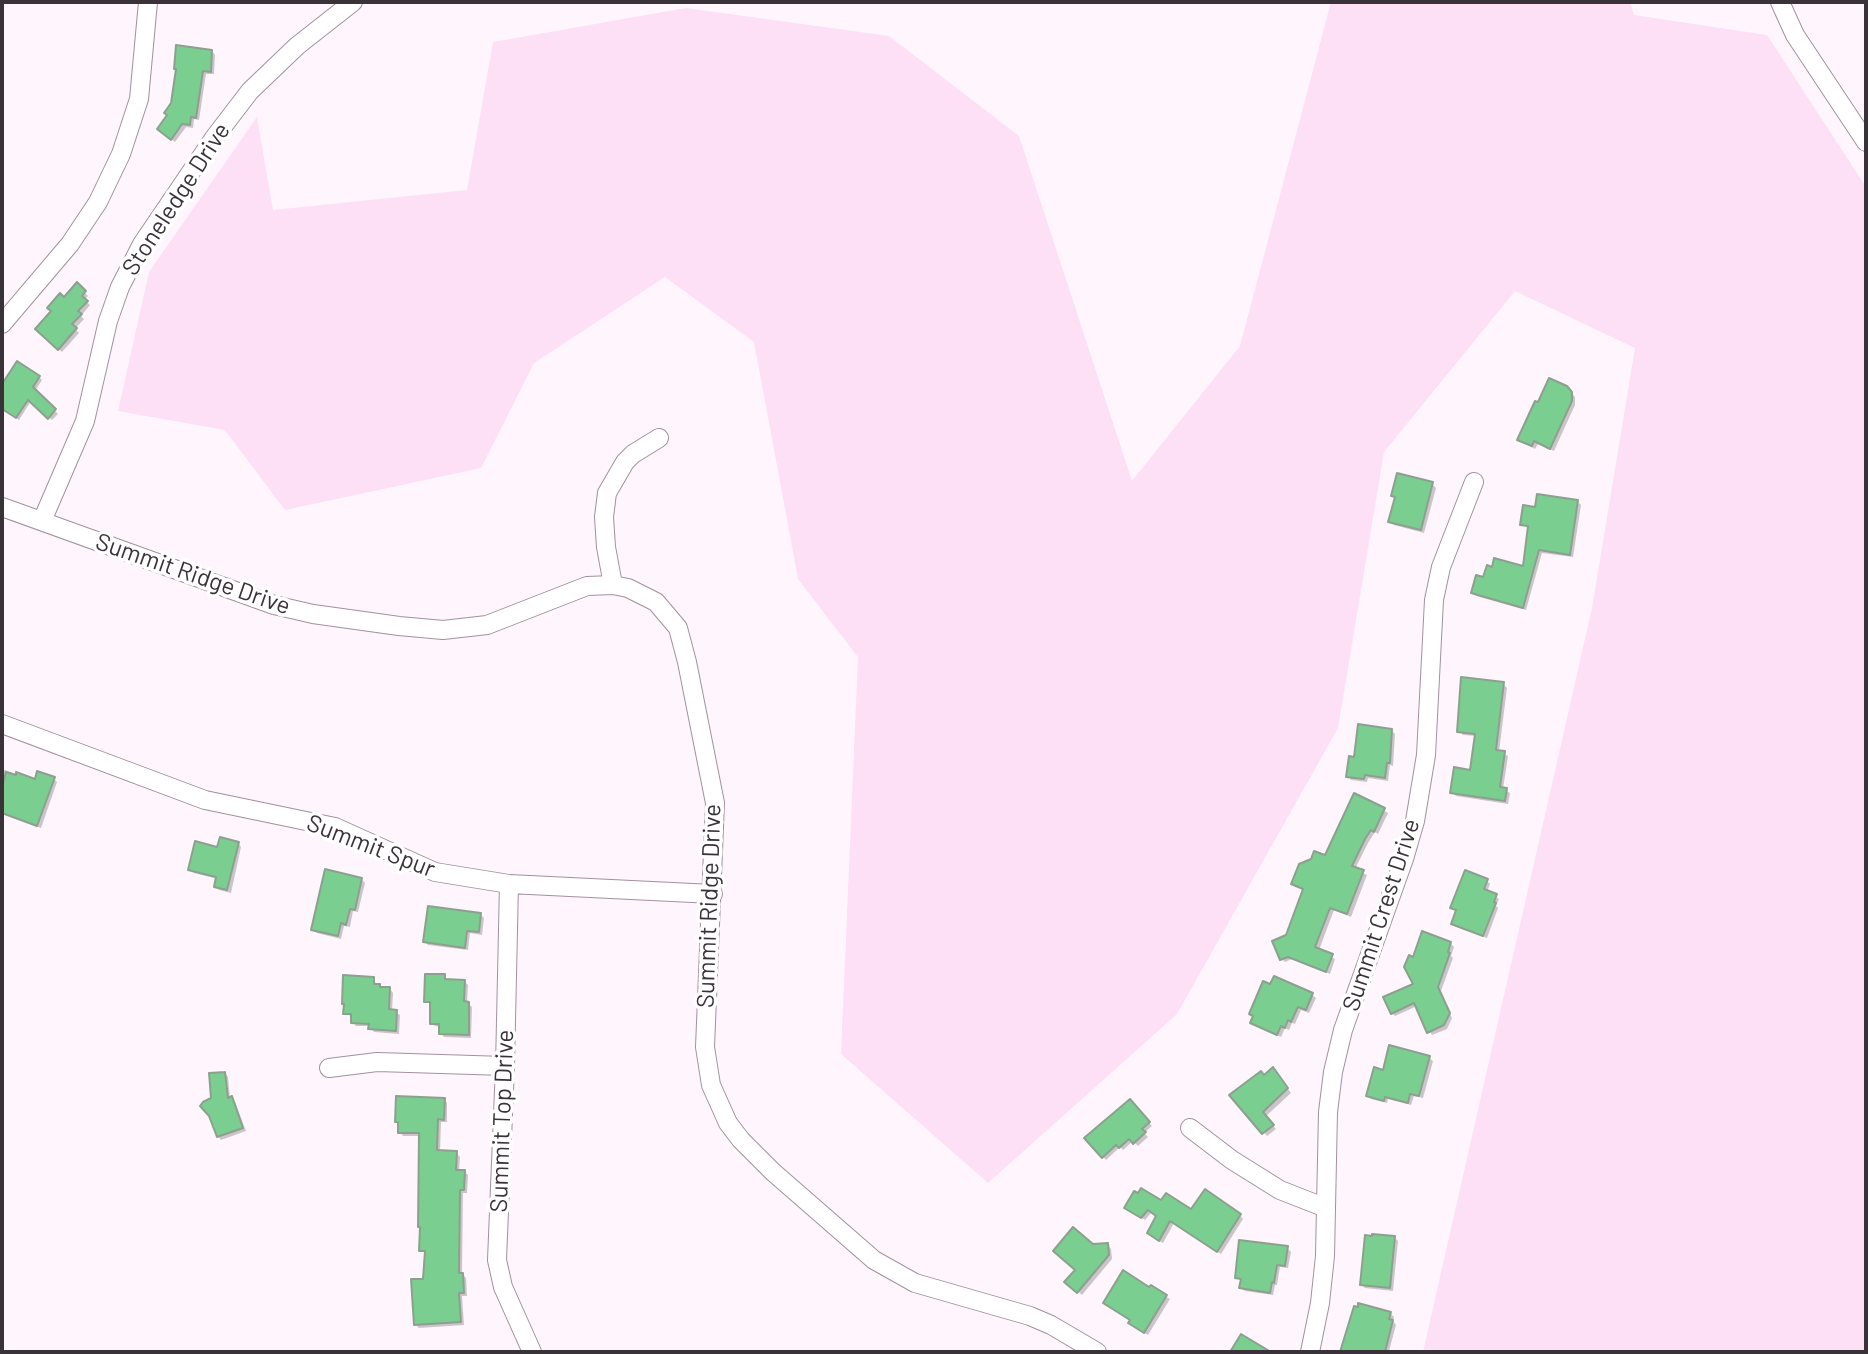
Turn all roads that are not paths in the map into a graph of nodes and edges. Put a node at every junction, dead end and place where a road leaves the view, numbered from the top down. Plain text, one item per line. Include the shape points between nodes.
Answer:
1 (148, 2) edge
2 (353, 2) edge
3 (1780, 2) edge
4 (1866, 142) edge
5 (2, 324) edge
6 (659, 438) dead end
7 (1474, 482) dead end
8 (2, 507) edge
9 (42, 521) junction
10 (613, 585) junction
11 (2, 724) edge
12 (509, 884) junction
13 (713, 894) junction
14 (505, 1066) junction
15 (329, 1068) dead end
16 (1190, 1128) dead end
17 (1325, 1208) junction
18 (532, 1352) edge
19 (1097, 1352) edge
20 (1310, 1352) edge

1 - 5 street via 139,99 121,154 70,244
2 - 9 street, Stoneledge Drive via 250,91 142,244 108,321 85,421
3 - 4 street via 1795,35
6 - 10 street via 625,462 607,493 604,517
7 - 17 street, Summit Crest Drive via 1441,567 1434,600 1426,755 1415,821 1346,1019 1333,1072
8 - 9 street, Summit Ridge Drive
9 - 10 street, Summit Ridge Drive via 274,605 399,626 443,630 487,625 587,586
10 - 13 street, Summit Ridge Drive via 656,603 678,628 715,803
11 - 12 street, Summit Spur via 205,800 335,827 435,872
12 - 13 street, Summit Spur
12 - 14 street, Summit Top Drive
13 - 19 street, Summit Ridge Drive via 705,1017 707,1066 718,1104 741,1140 874,1260 915,1283 1030,1316
14 - 15 street via 377,1062
14 - 18 street, Summit Top Drive via 497,1260 503,1287
16 - 17 street via 1280,1190
17 - 20 street, Summit Crest Drive via 1325,1256

